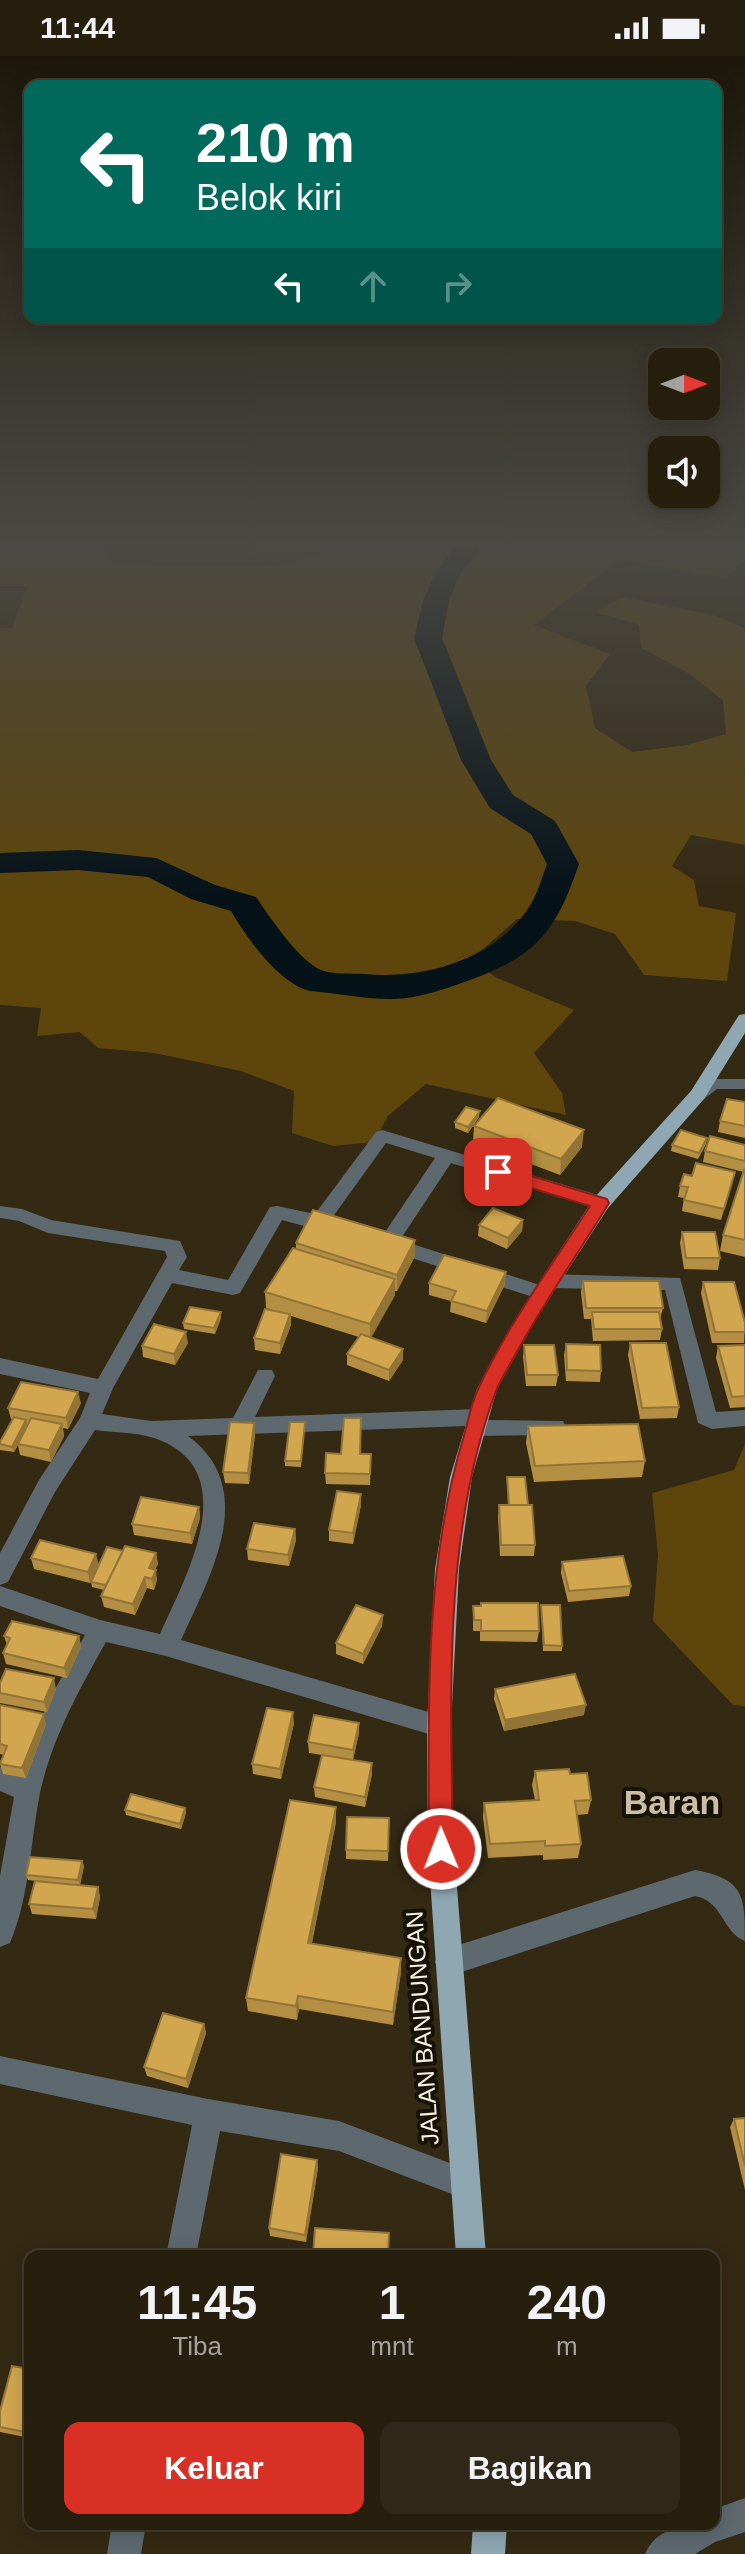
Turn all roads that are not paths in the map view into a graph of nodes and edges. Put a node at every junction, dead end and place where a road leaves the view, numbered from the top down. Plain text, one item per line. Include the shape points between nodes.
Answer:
1 (745, 1019) edge
2 (745, 1084) edge
3 (698, 1095) junction
4 (446, 1156) junction
5 (601, 1203) junction
6 (0, 1212) edge
7 (320, 1221) junction
8 (375, 1239) junction
9 (167, 1275) junction
10 (546, 1287) junction
11 (0, 1366) edge
12 (265, 1376) dead end
13 (103, 1388) junction
14 (745, 1418) edge
15 (89, 1421) junction
16 (476, 1422) junction
17 (241, 1424) junction
18 (584, 1426) edge
19 (152, 1429) junction
20 (0, 1575) edge
21 (0, 1596) edge
22 (100, 1630) junction
23 (166, 1646) junction
24 (439, 1726) junction
25 (0, 1779) edge
26 (28, 1791) junction
27 (745, 1928) edge
28 (0, 1934) edge
29 (449, 1962) junction
30 (0, 2070) edge
31 (208, 2114) junction
32 (465, 2184) junction
33 (182, 2250) edge
34 (470, 2250) edge
35 (745, 2515) edge
36 (720, 2524) edge
37 (128, 2530) edge
38 (490, 2530) edge
39 (704, 2530) edge
40 (124, 2554) edge
41 (488, 2554) edge
42 (662, 2554) edge

1 - 3 main road, JALAN BANDUNGAN
2 - 3 street via 713,1084
3 - 5 main road, JALAN BANDUNGAN
4 - 5 street
4 - 7 street via 380,1136
4 - 8 street
5 - 10 main road, JALAN BANDUNGAN
6 - 9 street via 48,1226 173,1246 177,1257
7 - 8 street
7 - 9 street via 277,1212 233,1288
8 - 10 street
9 - 13 street
10 - 14 street via 673,1283 706,1417
10 - 16 main road, JALAN BANDUNGAN via 487,1389
11 - 13 street
12 - 17 street
13 - 15 street
15 - 19 street
15 - 20 street
16 - 17 street
16 - 18 street
16 - 24 main road, JALAN BANDUNGAN via 461,1477 447,1569
17 - 19 street
19 - 23 street via 190,1448 211,1477 216,1494 209,1545
21 - 22 street
22 - 23 street
22 - 26 street via 57,1705
23 - 24 street
24 - 29 main road, JALAN BANDUNGAN
25 - 26 street
26 - 28 street via 12,1895
27 - 29 street via 729,1897 695,1883
29 - 32 main road, JALAN BANDUNGAN
30 - 31 street
31 - 32 street via 339,2136
31 - 33 street
32 - 34 main road, JALAN BANDUNGAN
35 - 36 street
37 - 40 street
38 - 41 main road
39 - 42 street

